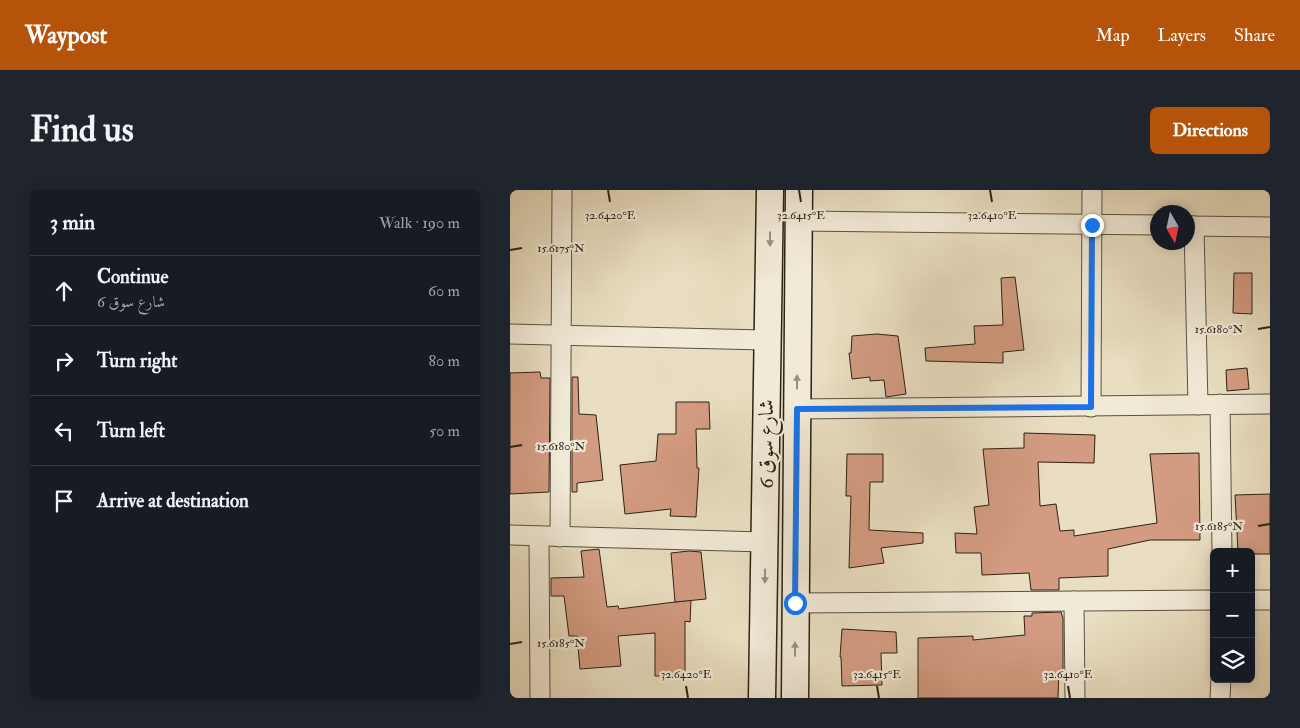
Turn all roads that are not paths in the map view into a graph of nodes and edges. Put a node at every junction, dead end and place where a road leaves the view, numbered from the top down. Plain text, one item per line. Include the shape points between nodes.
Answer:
1 (562, 190) edge
2 (770, 190) edge
3 (800, 190) edge
4 (1092, 190) edge
5 (798, 221) junction
6 (1092, 225) junction
7 (1150, 226) edge
8 (1195, 226) edge
9 (1270, 227) edge
10 (1192, 250) edge
11 (510, 334) edge
12 (562, 336) junction
13 (766, 340) junction
14 (1220, 404) junction
15 (1270, 404) edge
16 (1198, 405) junction
17 (1091, 407) junction
18 (797, 409) junction
19 (510, 535) edge
20 (539, 536) junction
21 (560, 536) junction
22 (765, 542) junction
23 (1222, 548) edge
24 (1210, 600) edge
25 (1255, 600) edge
26 (1270, 600) edge
27 (1074, 601) junction
28 (795, 603) junction
29 (1220, 683) edge
30 (540, 698) edge
31 (762, 698) edge
32 (795, 698) edge
33 (1075, 698) edge
34 (1220, 698) edge

1 - 12 street
2 -> 13 street, شارع سوق 6
3 - 5 street, شارع سوق 6
4 - 6 street
5 - 6 street
18 -> 5 street, شارع سوق 6
6 - 7 street
6 - 17 street
8 - 9 street
10 - 16 street
11 - 12 street
12 - 13 street
12 - 21 street
13 - 22 street, شارع سوق 6
14 - 15 street
14 - 16 street
14 - 23 street
16 - 17 street
17 - 18 street
18 - 28 street, شارع سوق 6
19 - 20 street
20 - 21 street
20 - 30 street
21 - 22 street
22 -> 31 street, شارع سوق 6
24 - 27 street
25 - 26 street
27 - 28 street
27 - 33 street
32 -> 28 street, شارع سوق 6
29 - 34 street

